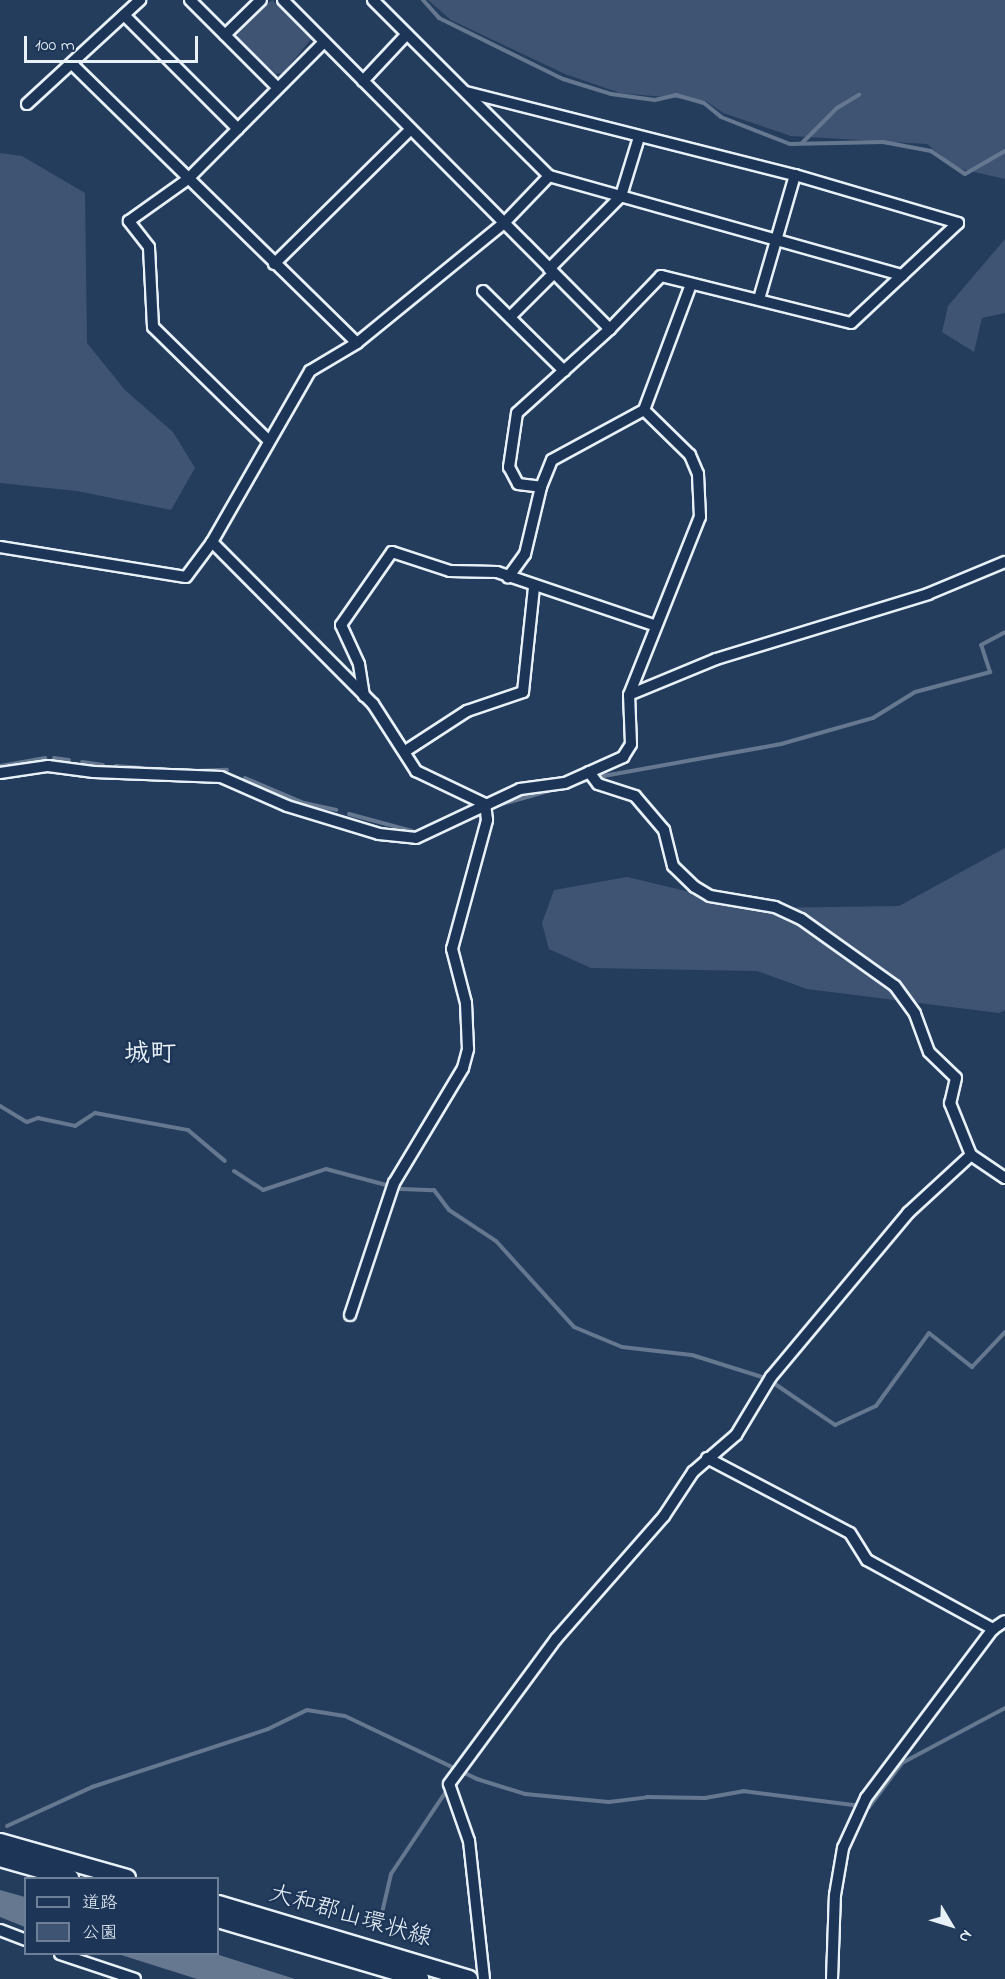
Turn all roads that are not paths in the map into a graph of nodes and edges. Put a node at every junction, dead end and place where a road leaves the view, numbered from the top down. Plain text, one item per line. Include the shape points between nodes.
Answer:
1 (190, 0) edge
2 (261, 0) edge
3 (283, 0) edge
4 (373, 0) edge
5 (138, 1) edge
6 (124, 15) junction
7 (406, 34) junction
8 (225, 35) junction
9 (324, 42) junction
10 (73, 65) junction
11 (363, 81) junction
12 (278, 88) junction
13 (466, 92) junction
14 (27, 104) dead end
15 (238, 129) junction
16 (411, 129) junction
17 (639, 137) junction
18 (795, 175) junction
19 (549, 176) junction
20 (188, 179) junction
21 (621, 196) junction
22 (504, 223) junction
23 (776, 240) junction
24 (274, 264) junction
25 (552, 271) junction
26 (902, 275) junction
27 (691, 284) junction
28 (483, 291) dead end
29 (759, 299) junction
30 (510, 317) junction
31 (610, 329) junction
32 (357, 343) junction
33 (564, 371) junction
34 (644, 410) junction
35 (268, 440) junction
36 (541, 487) junction
37 (212, 542) junction
38 (0, 547) edge
39 (1005, 562) edge
40 (508, 577) junction
41 (534, 588) junction
42 (654, 625) junction
43 (629, 695) junction
44 (364, 696) junction
45 (406, 750) junction
46 (0, 773) edge
47 (592, 776) junction
48 (484, 804) junction
49 (971, 1155) junction
50 (1005, 1178) edge
51 (350, 1315) dead end
52 (707, 1458) junction
53 (1005, 1622) edge
54 (993, 1629) junction
55 (0, 1842) edge
56 (0, 1858) edge
57 (66, 1877) edge
58 (123, 1877) edge
59 (219, 1904) edge
60 (219, 1919) edge
61 (0, 1930) edge
62 (24, 1939) edge
63 (66, 1955) edge
64 (135, 1979) edge
65 (420, 1979) edge
66 (469, 1979) edge
67 (484, 1979) edge
68 (832, 1979) edge

1 - 8 street
2 - 8 street
3 - 9 street
4 - 7 street
5 - 6 street
6 - 10 street
6 - 15 street
7 - 11 street
7 - 13 street
8 - 12 street
9 - 11 street
9 - 12 street
10 - 14 street
10 - 20 street
11 - 16 street
12 - 15 street
13 - 17 street
13 - 19 street
15 - 20 street
16 - 22 street
16 - 24 street
17 - 18 street
17 - 21 street
18 - 23 street
18 - 26 street via 958,223
19 - 21 street
19 - 22 street
20 - 24 street
20 - 35 street via 129,221 149,247 153,327
21 - 23 street
21 - 25 street
22 - 25 street
22 - 32 street
23 - 26 street
23 - 29 street
24 - 32 street
25 - 30 street
25 - 31 street
26 - 29 street via 851,323
27 - 29 street
27 - 31 street via 661,276
27 - 34 street
28 - 30 street
30 - 33 street
31 - 33 street
32 - 35 street via 310,371
33 - 36 street via 518,413 510,450 509,466 518,484
34 - 36 street via 552,460
34 - 42 street via 690,455 698,474 701,501 700,517 678,578
35 - 37 street
36 - 40 street via 525,554
37 - 38 street via 191,572 179,578
37 - 44 street
39 - 43 street via 917,598 716,659
40 - 41 street
40 - 44 street via 484,570 450,571 392,552 341,625 359,664
41 - 42 street
41 - 45 street via 527,621 523,692 467,711
42 - 43 street
43 - 47 street via 631,744 623,757
44 - 45 street
45 - 48 street via 416,771
46 - 48 street via 48,765 221,777 287,806 379,834 416,838
47 - 48 street via 520,789
47 - 49 street via 635,796 664,830 674,866 695,887 710,896 775,907 801,919 895,986 915,1014 929,1052 956,1078 950,1103
48 - 51 street via 487,820 452,949 466,1003 468,1049 463,1068 392,1186
49 - 50 street
49 - 52 street via 874,1251 771,1377 736,1435
52 - 54 street via 850,1533 867,1560
52 - 67 street via 664,1516 556,1639 454,1779 471,1851
53 - 54 street
54 - 68 street via 866,1798 843,1848 835,1895
55 - 58 main road
56 - 57 main road
59 - 66 main road, 大和郡山環状線
60 - 65 main road, 大和郡山環状線
61 - 62 street
63 - 64 street

